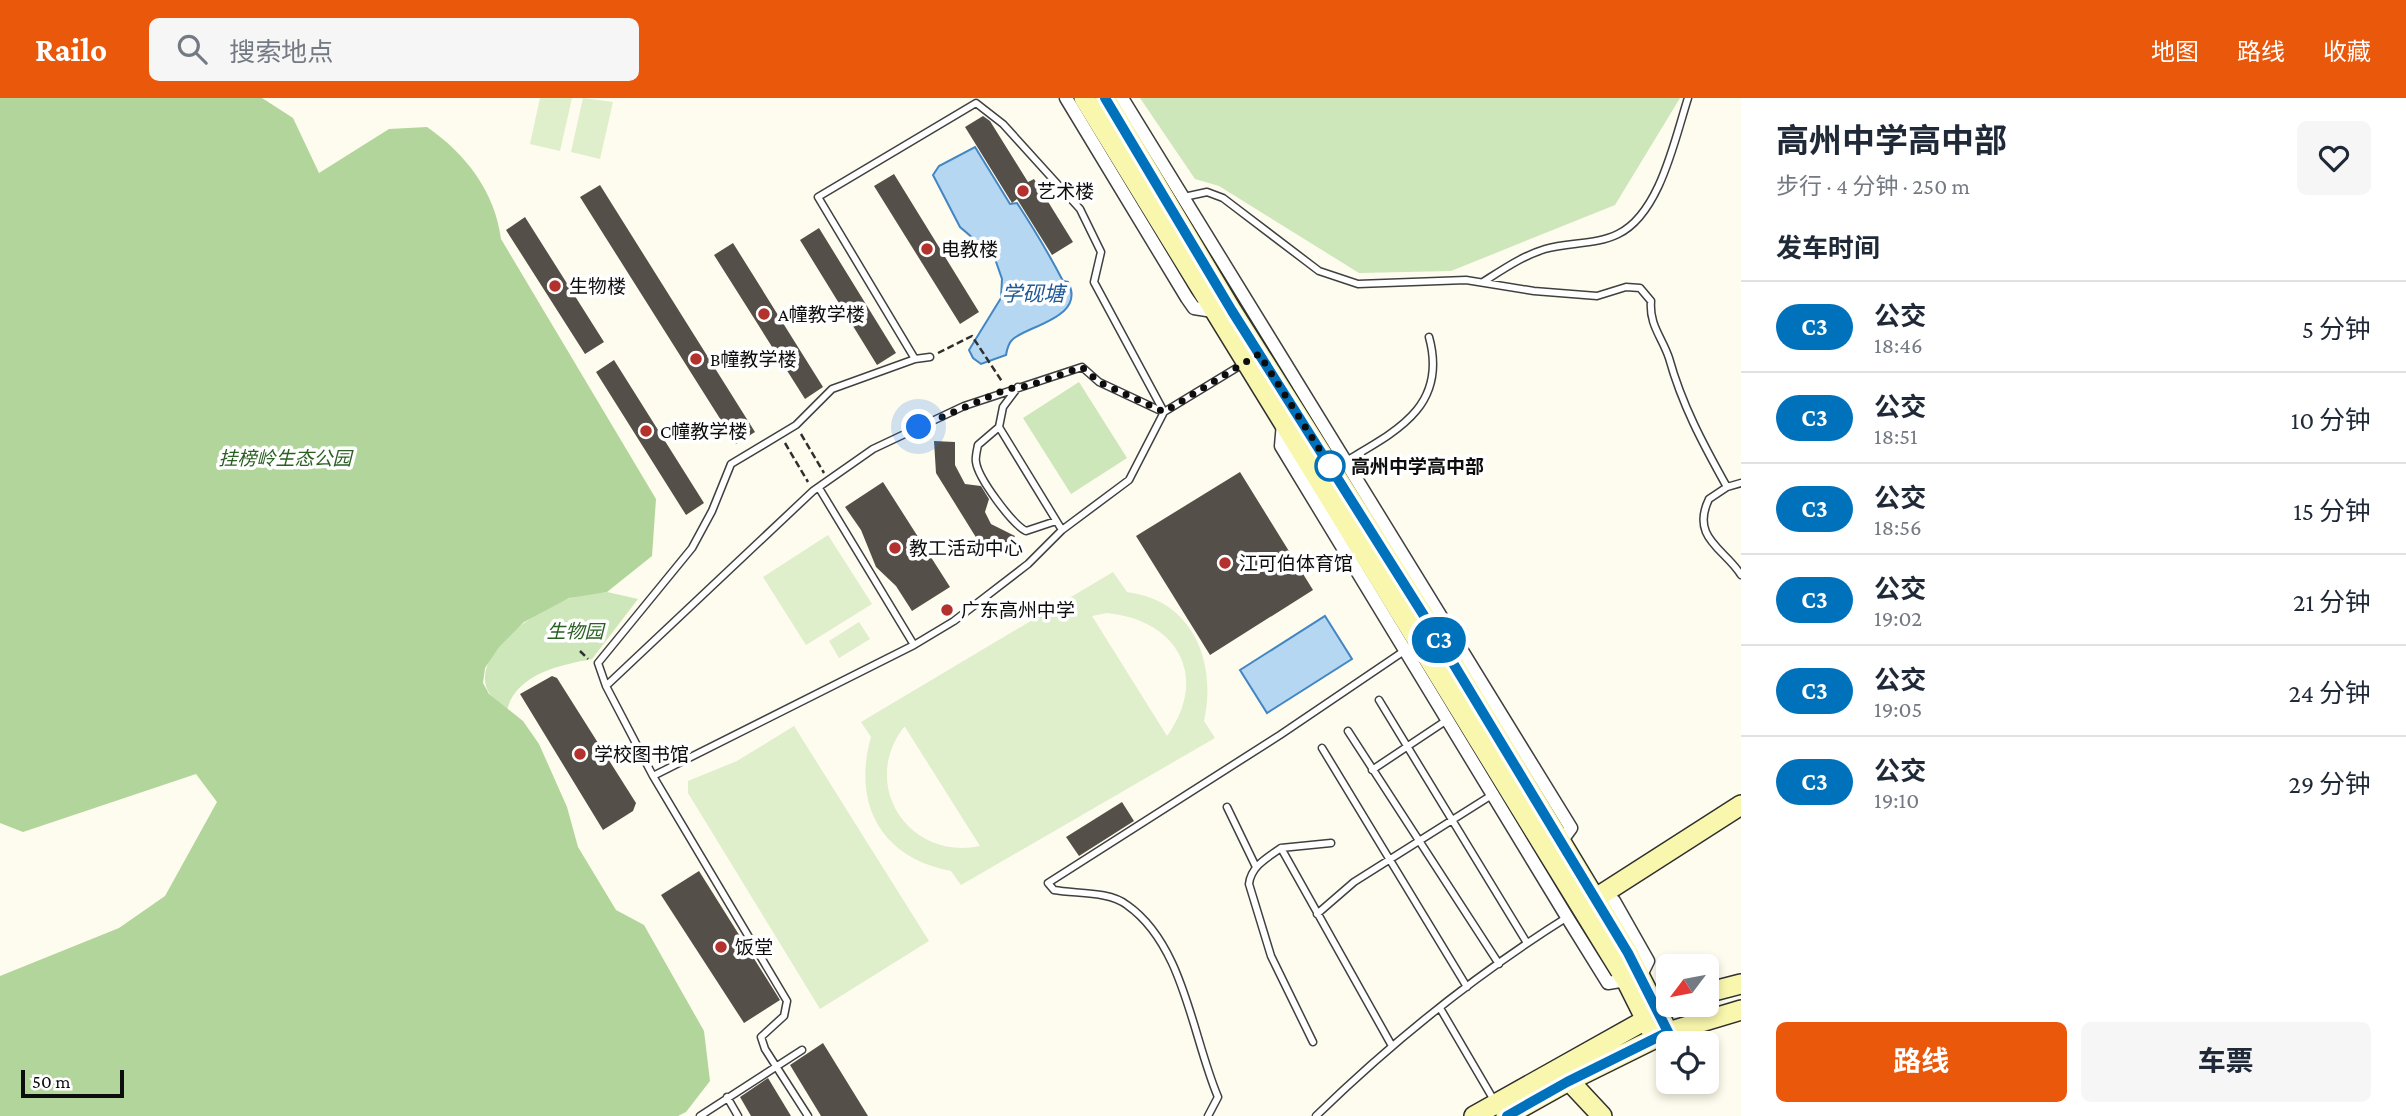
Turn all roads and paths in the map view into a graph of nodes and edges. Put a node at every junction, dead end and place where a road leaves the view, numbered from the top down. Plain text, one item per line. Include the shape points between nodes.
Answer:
1 (1066, 98) edge
2 (1084, 98) edge
3 (1105, 98) edge
4 (1122, 98) edge
5 (1688, 98) edge
6 (1139, 157) junction
7 (1184, 197) junction
8 (1483, 282) junction
9 (1213, 311) junction
10 (1429, 337) dead end
11 (930, 357) joint
12 (1252, 358) junction
13 (915, 359) junction
14 (1018, 387) junction
15 (1007, 389) junction
16 (1164, 412) junction
17 (1283, 423) junction
18 (796, 425) junction
19 (999, 426) junction
20 (780, 435) junction
21 (1339, 465) junction
22 (830, 482) junction
23 (1741, 483) edge
24 (1727, 486) junction
25 (816, 490) junction
26 (1347, 508) junction
27 (1056, 521) junction
28 (1062, 530) junction
29 (1741, 575) edge
30 (1425, 630) junction
31 (914, 645) junction
32 (606, 686) junction
33 (1379, 700) dead end
34 (1454, 715) junction
35 (1348, 731) dead end
36 (1408, 746) junction
37 (1322, 748) dead end
38 (1372, 770) junction
39 (653, 776) junction
40 (1499, 791) junction
41 (1741, 806) edge
42 (1227, 807) dead end
43 (1452, 822) junction
44 (1420, 842) junction
45 (1331, 843) dead end
46 (1281, 848) junction
47 (1391, 859) junction
48 (1256, 867) junction
49 (1581, 908) junction
50 (1317, 914) junction
51 (1528, 943) junction
52 (1499, 964) junction
53 (1633, 979) junction
54 (1741, 985) edge
55 (1467, 987) junction
56 (1719, 990) edge
57 (1656, 1007) edge
58 (1440, 1008) junction
59 (1741, 1010) edge
60 (1656, 1013) edge
61 (1674, 1031) edge
62 (1656, 1037) edge
63 (1313, 1042) dead end
64 (1392, 1046) junction
65 (802, 1050) dead end
66 (777, 1067) junction
67 (1562, 1075) junction
68 (727, 1097) junction
69 (1501, 1112) edge
70 (701, 1116) edge
71 (738, 1116) edge
72 (808, 1116) edge
73 (1208, 1116) edge
74 (1316, 1116) edge
75 (1474, 1116) edge
76 (1602, 1116) edge

1 - 9 street via 1187,298 1194,308
2 - 6 street
3 - 6 street
4 - 6 street
5 - 8 lane via 1664,171 1629,228 1607,238 1545,249
6 - 7 street
6 - 9 street
6 - 12 street
7 - 8 lane via 1208,192 1223,198 1302,260 1358,284
7 - 21 street
8 - 24 lane via 1597,296 1636,286 1647,294 1650,320 1669,358 1685,410
9 - 12 street
10 - 21 lane via 1434,363 1427,397 1417,413
11 - 13 lane
11 - 15 path via 972,336
12 - 16 lane
12 - 17 street
12 - 21 street
13 - 16 lane via 818,197 976,103 1003,124 1080,209 1101,252 1094,282
13 - 18 lane via 832,389
14 - 15 lane
14 - 16 lane via 1082,367 1099,382
14 - 19 lane via 1003,407
15 - 22 lane via 873,449
16 - 28 lane via 1129,480
17 - 26 street
17 - 30 street via 1282,446
18 - 20 lane
18 - 22 path
19 - 27 lane
19 - 27 lane via 978,445 975,464 1015,526 1026,531
20 - 25 path
20 - 32 lane via 731,464 692,548 598,663
21 - 26 street
21 - 30 street
22 - 25 lane
23 - 24 lane
24 - 29 lane via 1709,499 1706,527 1715,549
25 - 31 lane
25 - 32 lane
26 - 30 street
27 - 28 lane
28 - 31 lane via 1028,564 954,621
30 - 34 street
30 - 49 street via 1509,742 1545,801
30 - 73 lane via 1280,735 1048,883 1054,890 1126,904 1169,954 1218,1097
31 - 39 lane
32 - 39 lane
33 - 36 lane
34 - 36 lane
34 - 40 street
35 - 38 lane
36 - 38 lane
36 - 43 lane
37 - 47 lane
38 - 44 lane
39 - 66 lane via 787,1001 784,1016 761,1037
40 - 43 lane
40 - 49 street
41 - 49 street
42 - 48 lane
43 - 44 lane
43 - 51 lane
44 - 47 lane
44 - 52 lane
45 - 46 lane
46 - 48 lane
46 - 50 lane
47 - 50 lane via 1353,882
47 - 55 lane
48 - 63 lane via 1250,884 1270,956
49 - 51 lane
49 - 53 street
49 - 53 street via 1608,983
50 - 64 lane
51 - 52 lane
52 - 55 lane
53 - 57 street
54 - 56 street
55 - 58 lane
58 - 64 lane
58 - 69 lane
59 - 61 street
60 - 67 street
62 - 67 street
64 - 74 lane
65 - 66 lane
66 - 68 lane
66 - 72 lane
67 - 69 street
67 - 76 street
68 - 70 lane
68 - 71 lane
69 - 75 street

